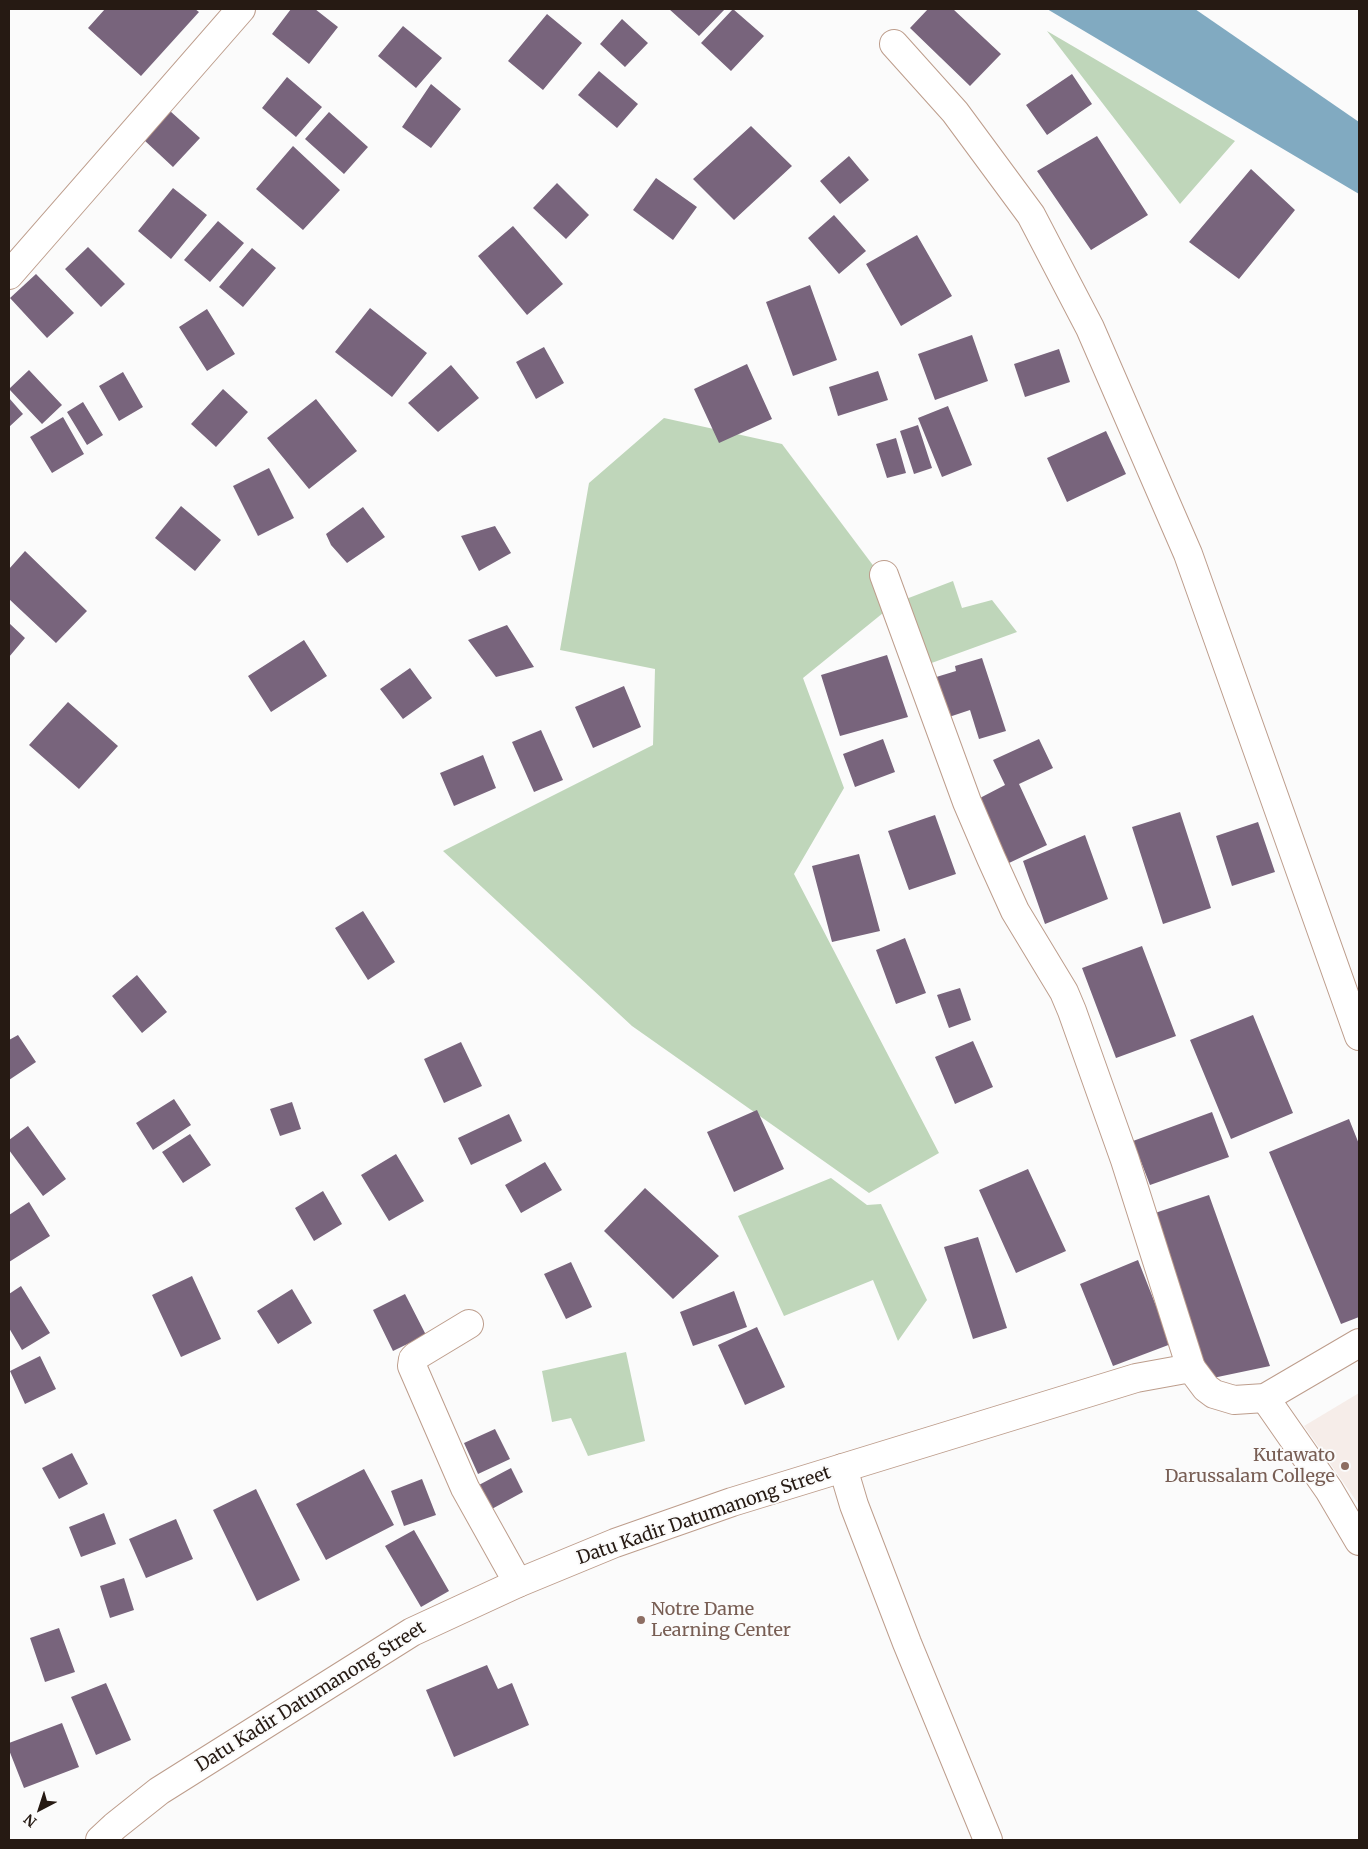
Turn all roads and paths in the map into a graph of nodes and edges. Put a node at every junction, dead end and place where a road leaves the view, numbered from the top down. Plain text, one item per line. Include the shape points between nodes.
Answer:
1 (241, 9) edge
2 (894, 44) dead end
3 (9, 275) edge
4 (884, 575) dead end
5 (1359, 1036) edge
6 (469, 1324) dead end
7 (1359, 1343) edge
8 (1192, 1368) junction
9 (1265, 1398) junction
10 (843, 1468) junction
11 (1359, 1541) edge
12 (518, 1583) junction
13 (100, 1840) edge
14 (988, 1840) edge

1 - 3 street
2 - 5 street via 955,112 1031,215 1090,328 1188,554
4 - 8 street via 990,858 1015,911 1072,1011 1125,1160
6 - 12 street via 416,1356 412,1366 465,1488
7 - 9 street
8 - 9 street via 1214,1394 1234,1400
8 - 10 street, Datu Kadir Datumanong Street via 1136,1378
9 - 11 street via 1329,1490
10 - 12 street, Datu Kadir Datumanong Street via 615,1543
10 - 14 street via 907,1642
12 - 13 street, Datu Kadir Datumanong Street via 412,1632 159,1791

